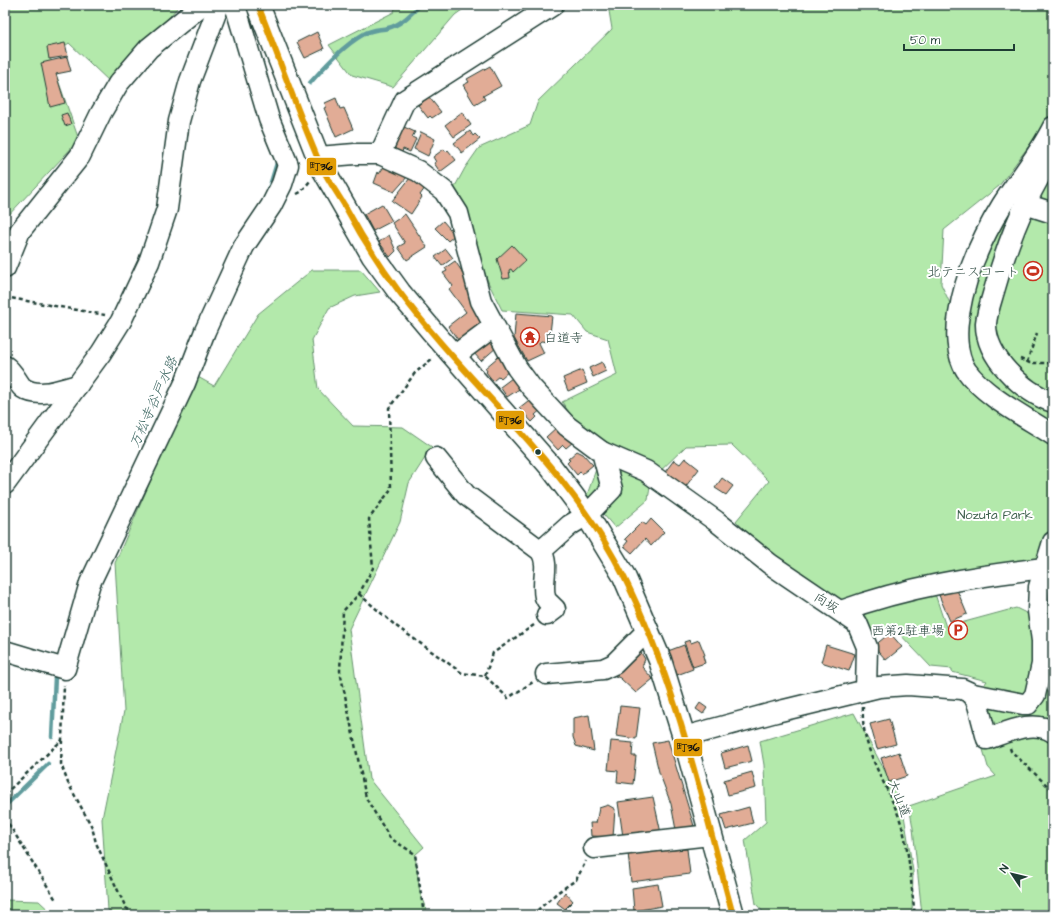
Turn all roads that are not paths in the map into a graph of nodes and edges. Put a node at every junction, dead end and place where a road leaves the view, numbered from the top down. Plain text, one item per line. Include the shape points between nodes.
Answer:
1 (202, 5) edge
2 (219, 5) edge
3 (235, 5) edge
4 (258, 5) edge
5 (553, 5) edge
6 (1053, 127) edge
7 (380, 154) junction
8 (1053, 155) edge
9 (318, 158) junction
10 (1025, 204) junction
11 (1053, 212) edge
12 (5, 268) edge
13 (493, 327) junction
14 (451, 353) junction
15 (5, 366) edge
16 (78, 385) junction
17 (1053, 402) edge
18 (1053, 435) edge
19 (602, 452) junction
20 (436, 458) dead end
21 (5, 484) edge
22 (587, 515) junction
23 (1053, 542) edge
24 (541, 551) junction
25 (1044, 568) junction
26 (841, 611) junction
27 (547, 615) road end
28 (648, 630) junction
29 (5, 651) edge
30 (546, 674) road end
31 (866, 690) junction
32 (972, 694) junction
33 (1053, 732) edge
34 (684, 737) junction
35 (710, 835) junction
36 (594, 848) road end
37 (733, 915) edge

1 - 12 street via 149,48 118,84 80,156 20,231
2 - 16 street via 190,81 179,121 167,209 149,262 121,321
3 - 29 street via 269,119 288,165 282,184 271,206 244,246 205,331 185,383 93,576 65,669
4 - 9 main road
5 - 7 street via 405,100
6 - 18 street via 1042,150 1002,206 972,262 962,294 956,330 965,369 976,383
7 - 9 street
7 - 13 street, 向坂 via 418,171 444,191 458,213 472,272
8 - 10 street
9 - 14 main road via 373,256 400,293
10 - 11 street
10 - 17 street via 997,281 987,316 987,333 994,355 1002,366 1029,389
13 - 14 street
13 - 19 street, 向坂 via 517,368 548,407 567,426
14 - 22 main road via 551,467
15 - 16 street via 13,372 23,387 40,394
16 - 21 street
19 - 22 street via 612,489
19 - 26 street, 向坂 via 646,471 770,564
20 - 24 street via 466,494
22 - 24 street via 570,525
22 - 28 main road via 624,576
23 - 25 street
24 - 27 street via 546,559 545,598 555,609
25 - 26 street via 982,575 929,586 872,600
25 - 32 street via 1039,587 1038,611 1042,664 1033,700 1023,704
26 - 31 street, 向坂 via 857,624 863,635 867,661
28 - 30 street via 614,664 602,669
28 - 34 main road
31 - 32 street via 908,685 962,689
31 - 34 street
32 - 33 street via 978,705 987,738 1027,726 1040,726
34 - 35 main road
35 - 36 street
35 - 37 main road

